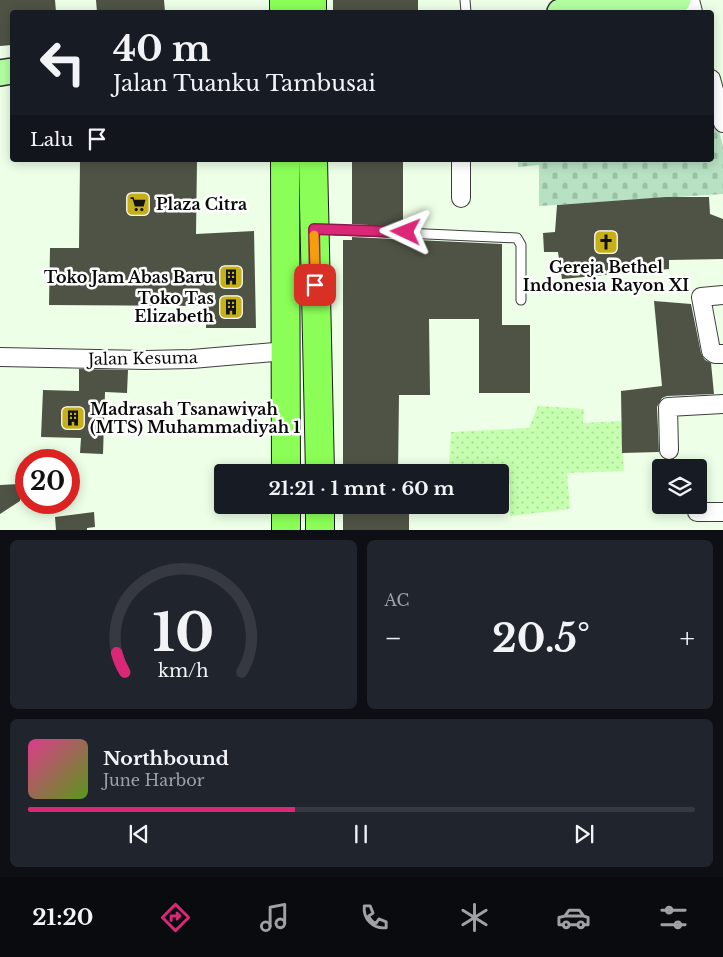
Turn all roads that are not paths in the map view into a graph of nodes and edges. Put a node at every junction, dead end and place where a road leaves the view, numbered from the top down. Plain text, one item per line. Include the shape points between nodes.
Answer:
1 (678, 0) edge
2 (624, 2) edge
3 (573, 10) edge
4 (714, 90) edge
5 (723, 123) edge
6 (285, 162) edge
7 (313, 162) edge
8 (461, 162) edge
9 (461, 198) dead end
10 (314, 229) junction
11 (723, 295) edge
12 (521, 300) dead end
13 (286, 351) junction
14 (723, 354) edge
15 (0, 357) edge
16 (723, 404) edge
17 (669, 450) dead end
18 (286, 464) edge
19 (320, 464) edge
20 (707, 512) edge
21 (723, 512) edge
22 (286, 514) edge
23 (320, 514) edge
24 (286, 530) edge
25 (320, 530) edge

1 - 2 street
2 - 3 street
4 - 5 street
6 - 13 main road
7 - 10 main road
8 - 9 street
10 - 12 lane via 513,237 521,246
10 - 19 main road
11 - 14 street via 701,297 711,351
13 - 15 street, Jalan Kesuma via 146,360
13 - 18 main road
16 - 17 street via 668,407
20 - 21 street
22 - 24 main road
23 - 25 main road

